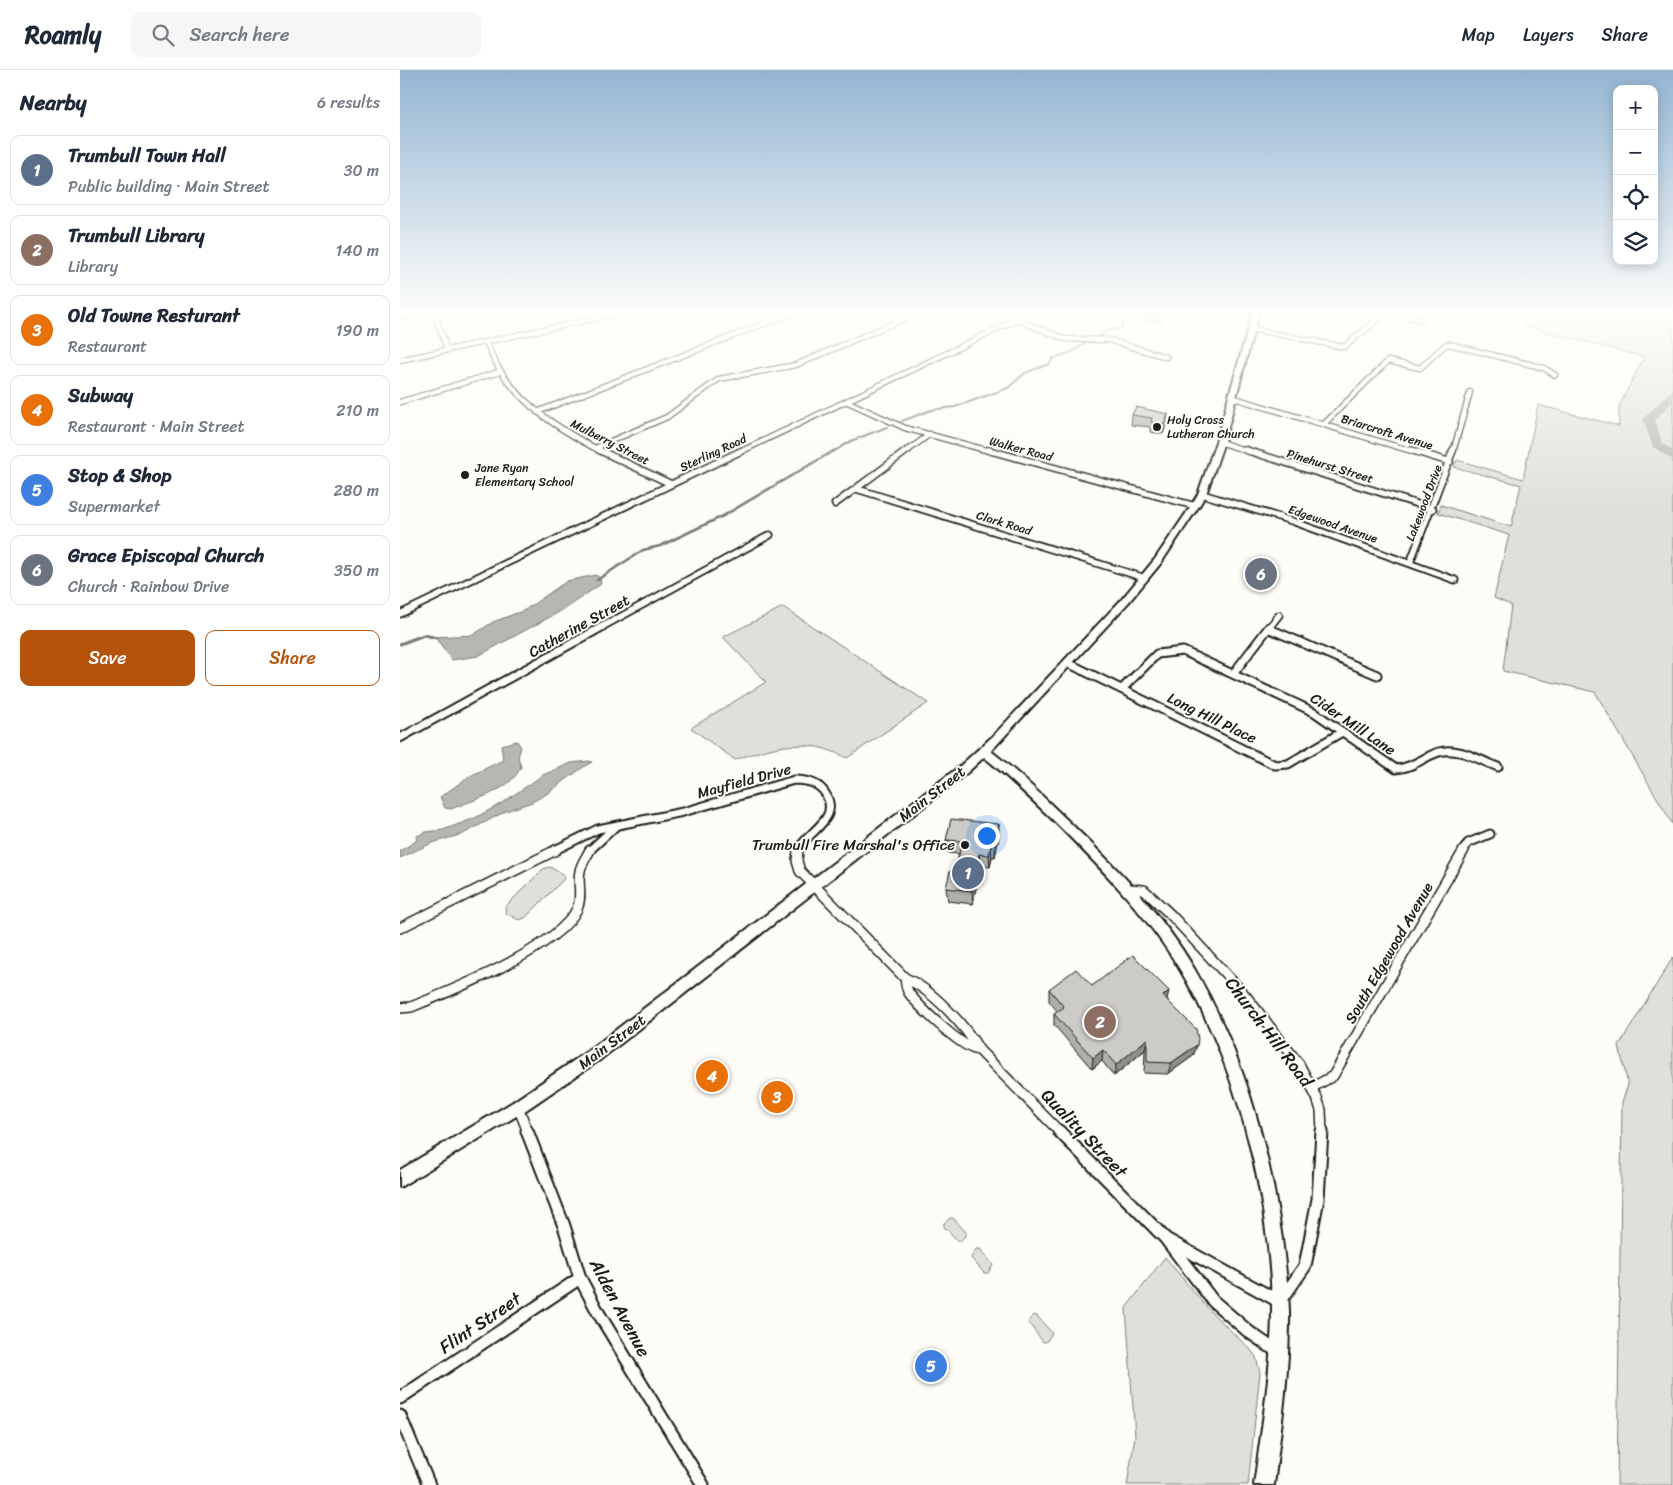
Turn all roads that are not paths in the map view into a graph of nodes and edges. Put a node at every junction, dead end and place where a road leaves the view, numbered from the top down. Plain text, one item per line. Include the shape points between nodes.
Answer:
1 (482, 377) edge
2 (504, 377) edge
3 (626, 377) edge
4 (730, 377) edge
5 (896, 377) edge
6 (1237, 377) edge
7 (1372, 377) edge
8 (1470, 392) dead end
9 (1231, 397) junction
10 (846, 401) junction
11 (400, 402) edge
12 (537, 412) junction
13 (1324, 424) junction
14 (930, 434) junction
15 (1220, 442) junction
16 (595, 448) junction
17 (1450, 462) junction
18 (671, 484) junction
19 (857, 489) junction
20 (1202, 494) junction
21 (835, 504) dead end
22 (1195, 506) junction
23 (1433, 509) junction
24 (770, 535) dead end
25 (1410, 563) junction
26 (1145, 578) junction
27 (1455, 580) dead end
28 (400, 614) edge
29 (1279, 615) dead end
30 (1270, 629) junction
31 (1068, 663) junction
32 (1234, 674) junction
33 (1377, 675) dead end
34 (1122, 689) junction
35 (1342, 732) junction
36 (400, 738) edge
37 (984, 751) junction
38 (1498, 767) dead end
39 (618, 825) junction
40 (1490, 834) dead end
41 (812, 885) junction
42 (1128, 888) junction
43 (400, 928) edge
44 (904, 978) junction
45 (400, 1008) edge
46 (948, 1012) junction
47 (937, 1021) junction
48 (979, 1050) junction
49 (1313, 1087) junction
50 (518, 1108) junction
51 (400, 1179) edge
52 (1165, 1238) junction
53 (580, 1278) junction
54 (1280, 1302) junction
55 (1278, 1352) junction
56 (400, 1398) edge
57 (400, 1416) edge
58 (429, 1485) edge
59 (703, 1485) edge
60 (1264, 1485) edge

1 - 11 street
2 - 12 street, Mulberry Street
3 - 12 street
4 - 16 street via 719,379 666,417
5 - 10 street, Sterling Road
6 - 9 main road, Main Street
7 - 13 street
8 - 17 street, Lakewood Drive
9 - 13 street, Briarcroft Avenue
9 - 15 main road, Main Street
10 - 14 street, Walker Road via 892,423
10 - 18 street, Sterling Road
12 - 16 street, Mulberry Street
13 - 17 street, Briarcroft Avenue
14 - 19 street
14 - 22 street, Walker Road
15 - 20 main road, Main Street
15 - 23 street, Pinehurst Street
16 - 18 street, Mulberry Street
17 - 23 street, Lakewood Drive
18 - 28 street, Sterling Road
19 - 21 street
19 - 26 street, Clark Road
20 - 22 main road, Main Street
20 - 25 street, Edgewood Avenue via 1283,518
22 - 26 main road, Main Street
23 - 25 street, Lakewood Drive
24 - 36 street, Catherine Street
25 - 27 street, Edgewood Avenue
26 - 31 main road, Main Street
29 - 30 street
30 - 32 street
30 - 33 street
31 - 34 street, Long Hill Place
31 - 37 main road, Main Street
32 - 34 street, Cider Mill Lane via 1184,651 1172,651 1157,654
32 - 35 street, Cider Mill Lane via 1314,712
34 - 35 street, Long Hill Place via 1275,765 1288,764
35 - 38 street, Cider Mill Lane via 1396,769 1410,769 1439,752 1448,751
37 - 41 main road, Main Street via 942,787
37 - 42 main road, Church Hill Road via 1048,807
39 - 41 street, Mayfield Drive via 683,812 787,781 813,782 825,792 830,808 828,816 799,846 796,854 800,871
39 - 43 street, Mayfield Drive via 598,829
39 - 45 street via 590,851 580,871 581,893 577,909 560,932 476,981 411,1007
40 - 49 street, South Edgewood Avenue via 1468,844 1337,1070 1333,1076
41 - 44 street, Quality Street
41 - 50 main road, Main Street via 616,1040
42 - 49 street, Church Hill Road via 1144,890 1245,995
42 - 54 main road, Church Hill Road via 1190,975 1229,1054 1260,1159 1273,1233
44 - 46 street, Quality Street via 919,984
44 - 47 street, Quality Street via 908,992
46 - 47 street
46 - 48 street, Quality Street via 975,1040
47 - 48 street, Quality Street via 963,1045
48 - 52 street, Quality Street
49 - 54 street, Church Hill Road via 1322,1123 1318,1199 1306,1266
50 - 51 main road, Main Street
50 - 53 street, Alden Avenue via 564,1226
52 - 54 street, Quality Street
52 - 55 street, Quality Street via 1213,1301
53 - 56 street, Flint Street
53 - 59 street, Alden Avenue
54 - 55 main road, Church Hill Road
55 - 60 main road, Church Hill Road via 1276,1395
57 - 58 street

